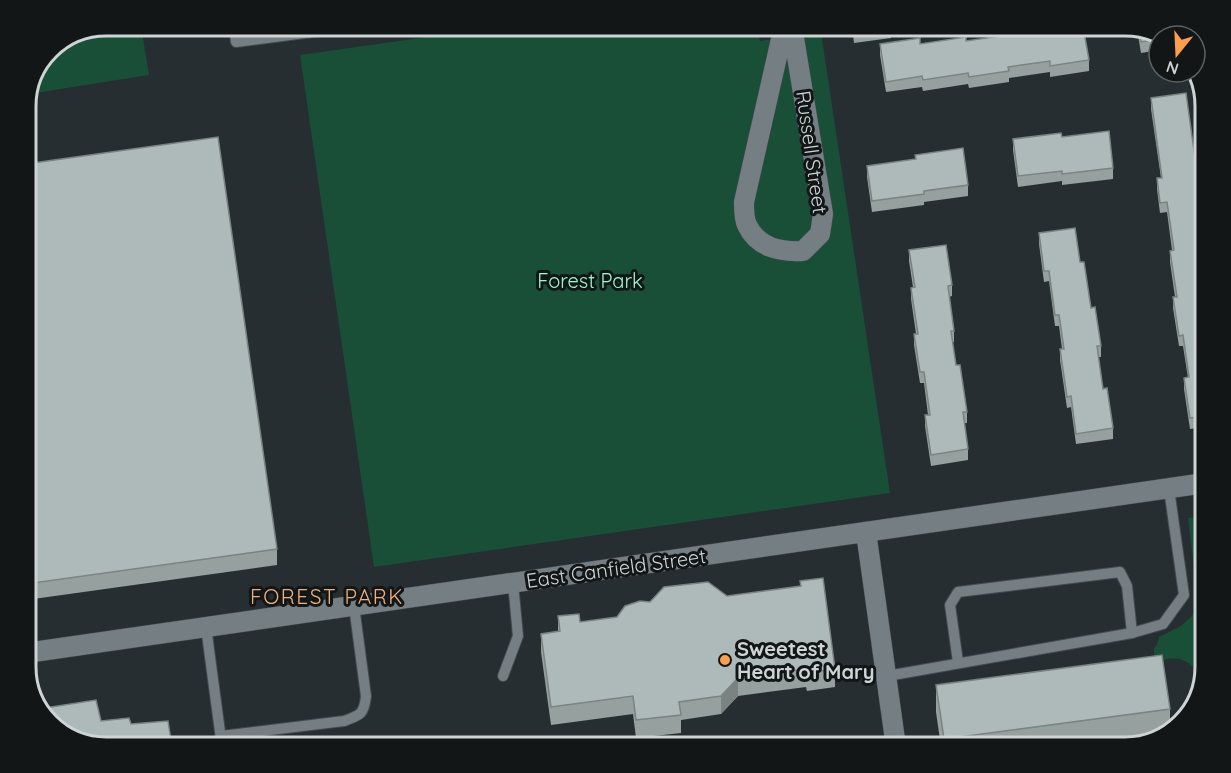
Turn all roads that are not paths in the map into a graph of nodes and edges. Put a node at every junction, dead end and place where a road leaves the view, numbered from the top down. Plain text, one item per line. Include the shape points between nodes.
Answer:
1 (235, 36) edge
2 (282, 36) edge
3 (782, 36) edge
4 (794, 36) edge
5 (1195, 485) edge
6 (1169, 489) junction
7 (866, 532) junction
8 (513, 583) junction
9 (354, 606) junction
10 (206, 627) junction
11 (1132, 633) junction
12 (36, 652) edge
13 (958, 662) junction
14 (503, 676) dead end
15 (886, 676) junction
16 (220, 737) edge
17 (250, 737) edge
18 (895, 737) edge

1 - 2 lane via 236,42
3 - 4 street, Russell Street via 744,201 746,224 760,243 783,252 803,251 820,234 823,214
5 - 6 street, East Canfield Street
6 - 7 street, East Canfield Street
6 - 11 lane via 1184,594 1163,624
7 - 8 street, East Canfield Street
7 - 15 street
8 - 9 street, East Canfield Street
8 - 14 lane via 518,636
9 - 10 street, East Canfield Street
9 - 17 lane via 366,696 359,716
10 - 12 street, East Canfield Street
10 - 16 lane
11 - 13 lane
11 - 13 lane via 1127,585 1120,572 958,592 950,605
13 - 15 lane
15 - 18 street

